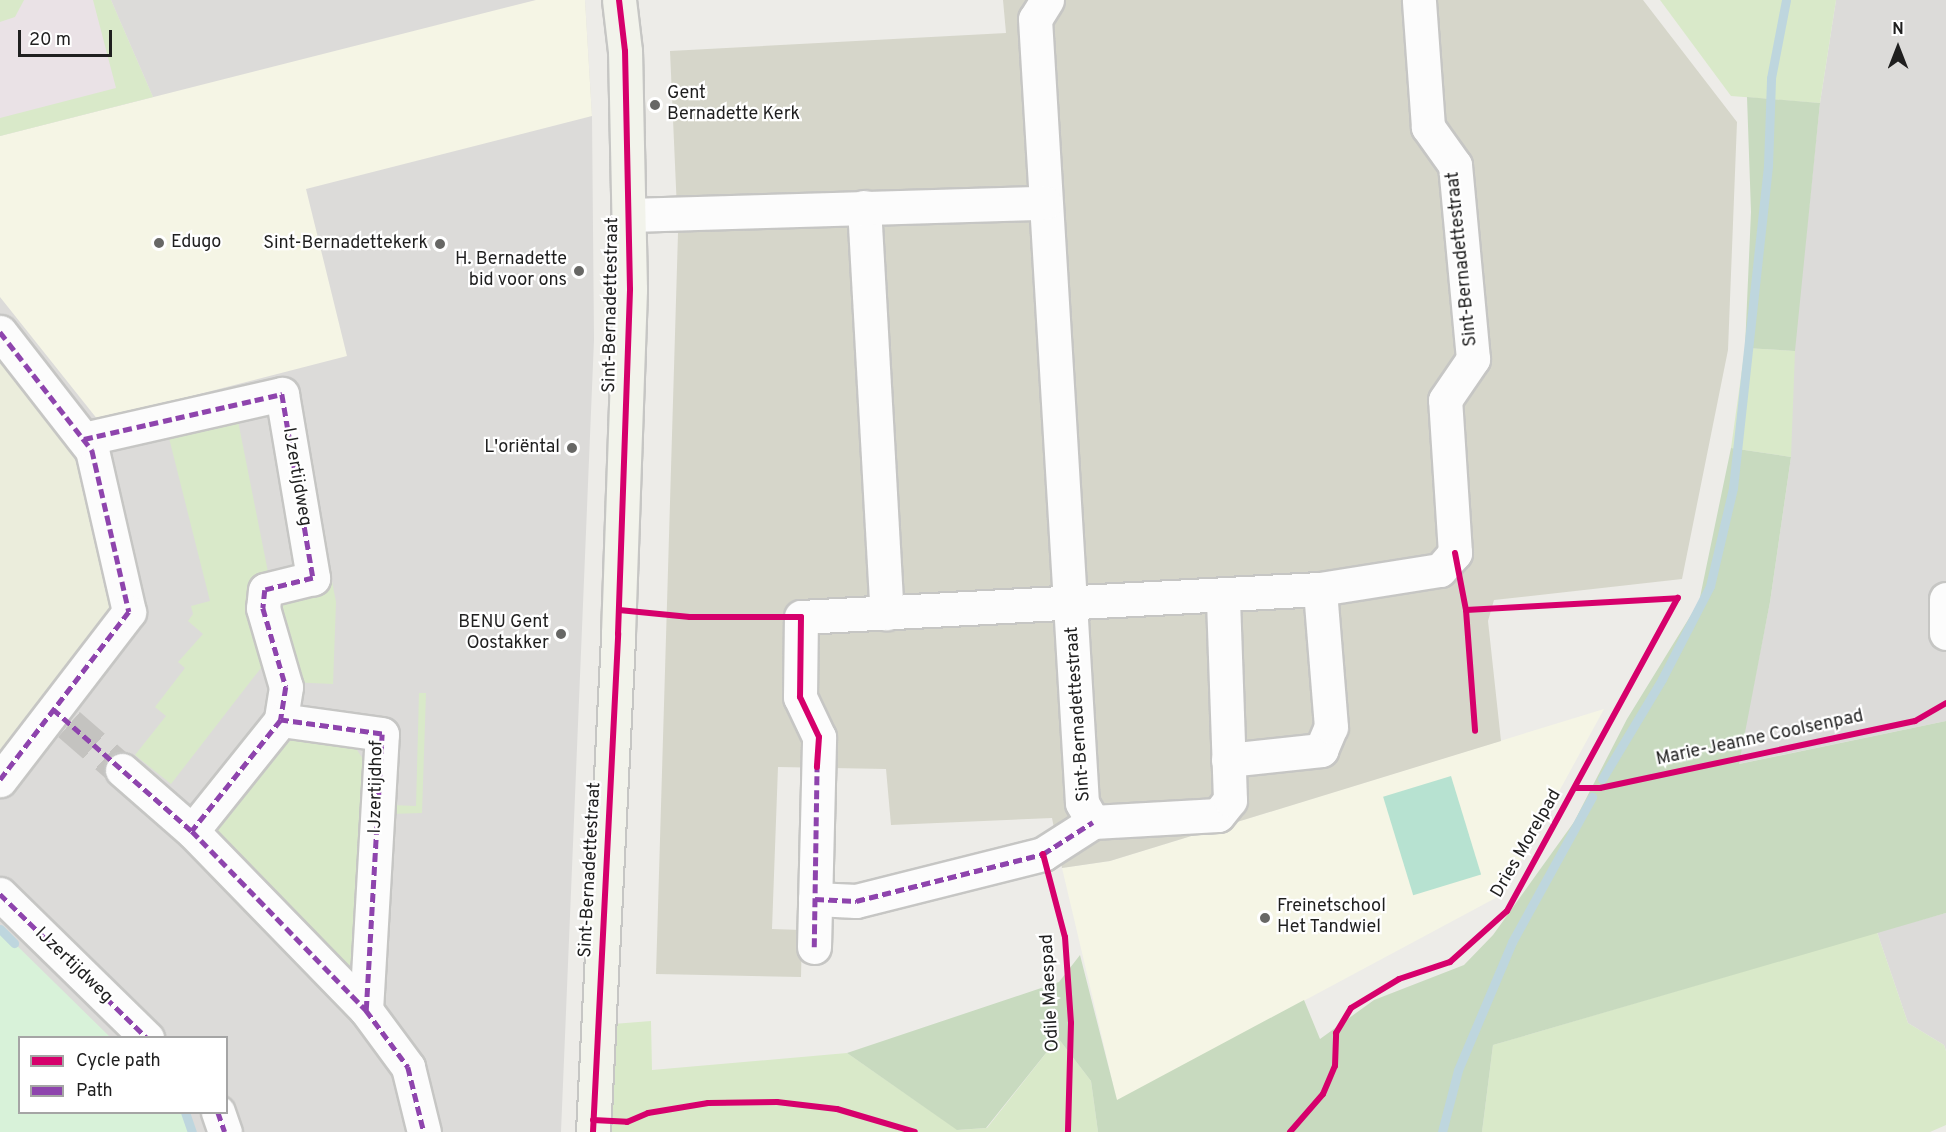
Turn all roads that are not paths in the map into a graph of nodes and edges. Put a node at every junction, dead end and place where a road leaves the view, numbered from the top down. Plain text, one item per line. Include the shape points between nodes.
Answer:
1 (619, 0) edge
2 (1047, 0) edge
3 (1419, 0) edge
4 (1045, 203) junction
5 (864, 207) junction
6 (628, 215) junction
7 (0, 332) edge
8 (84, 439) junction
9 (1320, 589) junction
10 (1223, 596) junction
11 (1946, 599) edge
12 (1072, 605) junction
13 (887, 613) junction
14 (1946, 633) edge
15 (281, 720) junction
16 (1228, 760) junction
17 (122, 770) tunnel mouth
18 (0, 780) edge
19 (1093, 822) junction
20 (192, 831) junction
21 (0, 894) edge
22 (815, 900) junction
23 (814, 947) dead end
24 (366, 1010) junction
25 (145, 1036) edge
26 (219, 1114) edge
27 (225, 1132) edge
28 (424, 1132) edge
29 (593, 1132) edge

1 - 6 street, Sint-Bernadettestraat via 625,51
2 - 4 street, Sint-Bernadettestraat via 1035,20
3 - 9 street, Sint-Bernadettestraat via 1428,127 1455,165 1473,359 1445,400 1455,553 1440,570
4 - 5 street, Sint-Bernadettestraat
4 - 12 street, Sint-Bernadettestraat
5 - 6 street, Sint-Bernadettestraat
5 - 13 street
6 - 29 street, Sint-Bernadettestraat via 618,634
7 - 8 street
8 - 15 street, IJzertijdweg via 282,394 313,578 265,590 263,608 286,687
8 - 18 street via 92,450 129,612 61,717
9 - 10 street, Sint-Bernadettestraat
9 - 16 street via 1331,727 1321,750
10 - 12 street, Sint-Bernadettestraat
10 - 16 street, Sint-Bernadettestraat
11 - 14 street
12 - 13 street, Sint-Bernadettestraat
12 - 19 street, Sint-Bernadettestraat via 1082,803
13 - 22 street, Sint-Bernadettestraat via 801,617 800,697 819,737
15 - 20 street
15 - 24 street, IJzertijdhof via 382,734
16 - 19 street, Sint-Bernadettestraat via 1230,800 1218,815
17 - 20 street
19 - 22 street, Sint-Bernadettestraat via 1043,854 856,901
20 - 24 street
21 - 25 street, IJzertijdweg
22 - 23 street, Sint-Bernadettestraat
24 - 28 street via 408,1067
26 - 27 street

